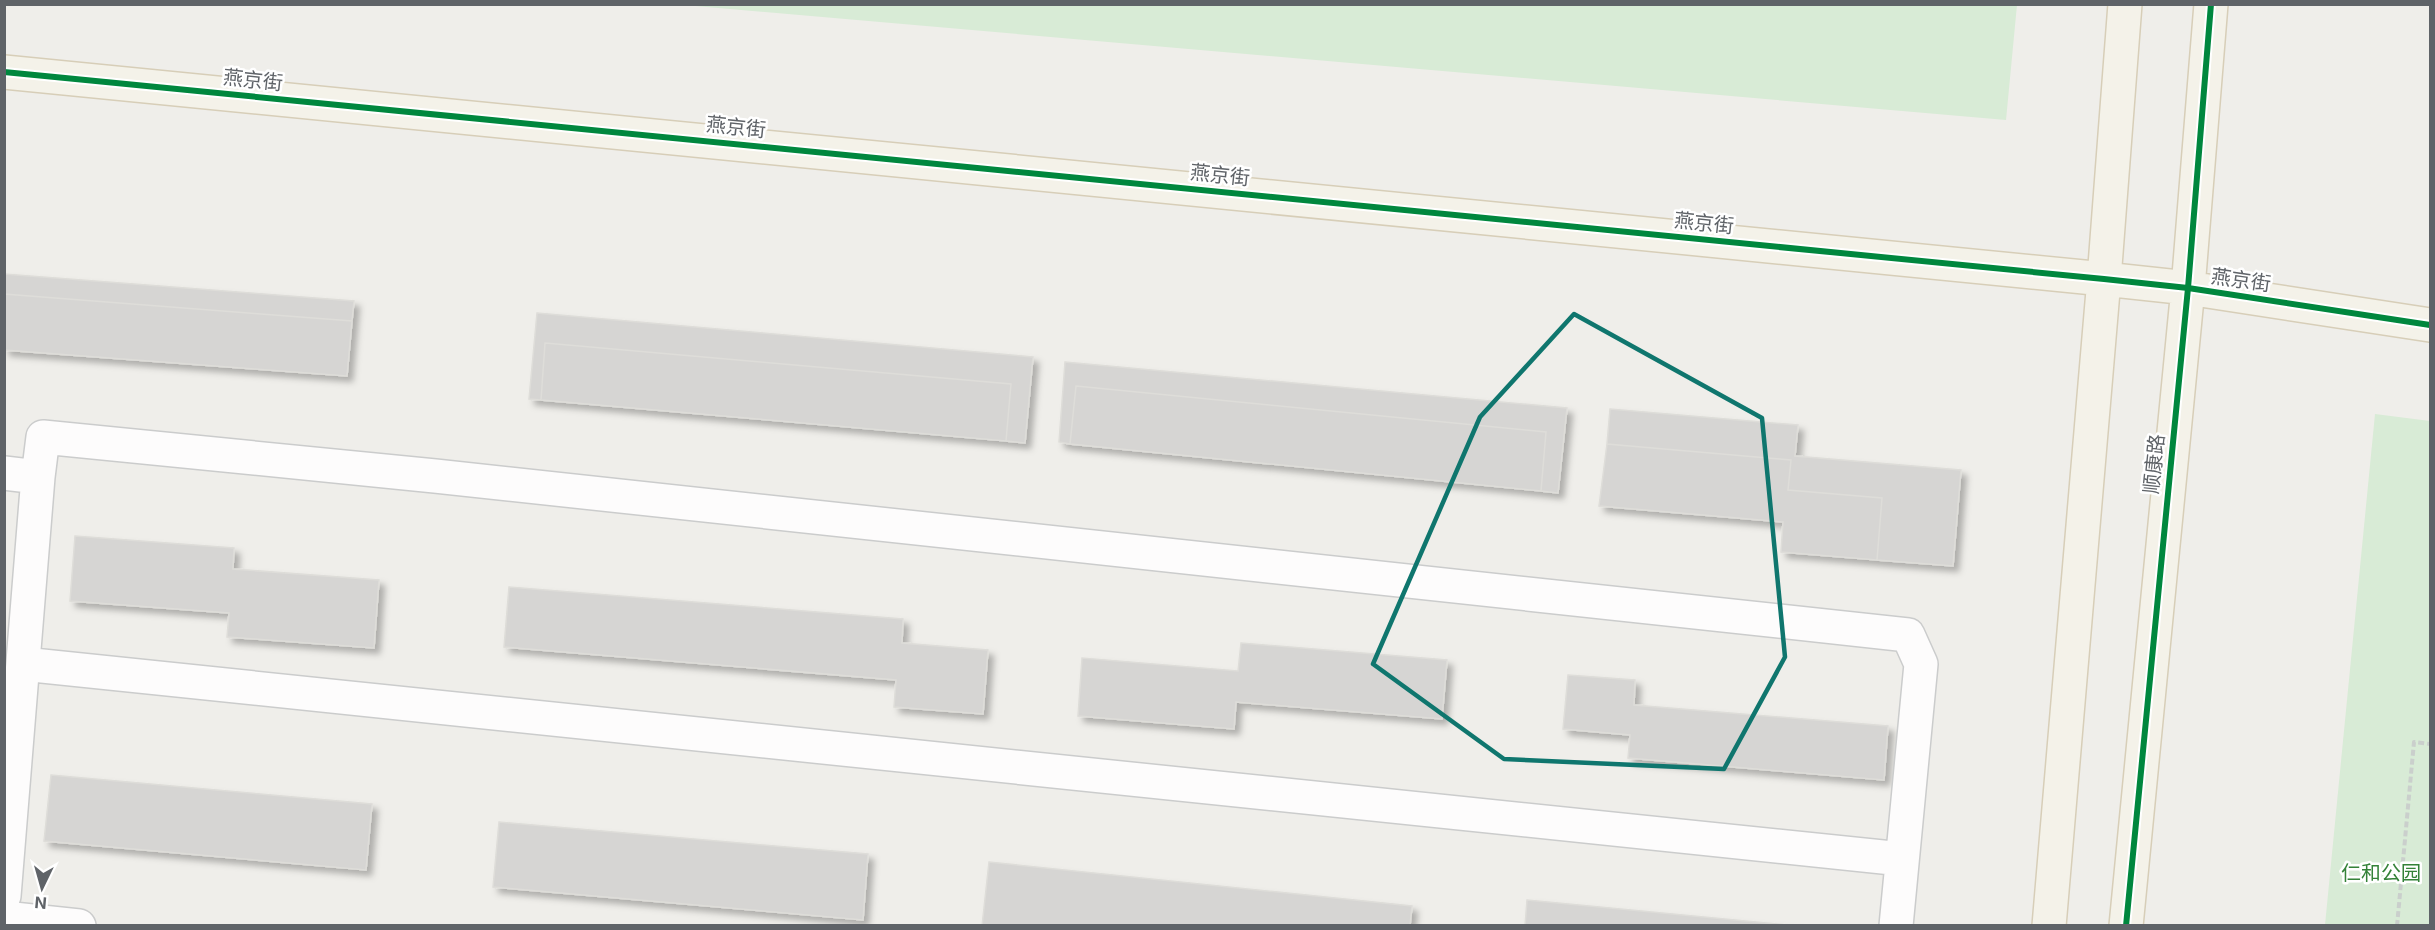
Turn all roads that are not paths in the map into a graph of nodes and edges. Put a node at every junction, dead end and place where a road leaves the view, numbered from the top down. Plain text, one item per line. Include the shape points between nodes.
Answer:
1 (2125, 4) edge
2 (2211, 4) edge
3 (4, 72) edge
4 (2104, 279) junction
5 (2188, 288) junction
6 (2430, 325) edge
7 (4, 473) edge
8 (38, 477) junction
9 (23, 664) junction
10 (10, 752) edge
11 (1902, 859) junction
12 (4, 896) edge
13 (4, 918) edge
14 (79, 926) edge
15 (1896, 926) edge
16 (2049, 926) edge
17 (2126, 926) edge

1 - 4 main road
2 - 5 main road, 顺康路
3 - 4 main road, 燕京街
4 - 5 main road, 燕京街
4 - 16 main road
5 - 6 main road, 燕京街
5 - 17 main road, 顺康路
7 - 8 street
8 - 9 street
8 - 11 street via 43,437 1908,635 1921,664
9 - 10 street
9 - 11 street
10 - 12 street
11 - 15 street
13 - 14 street

